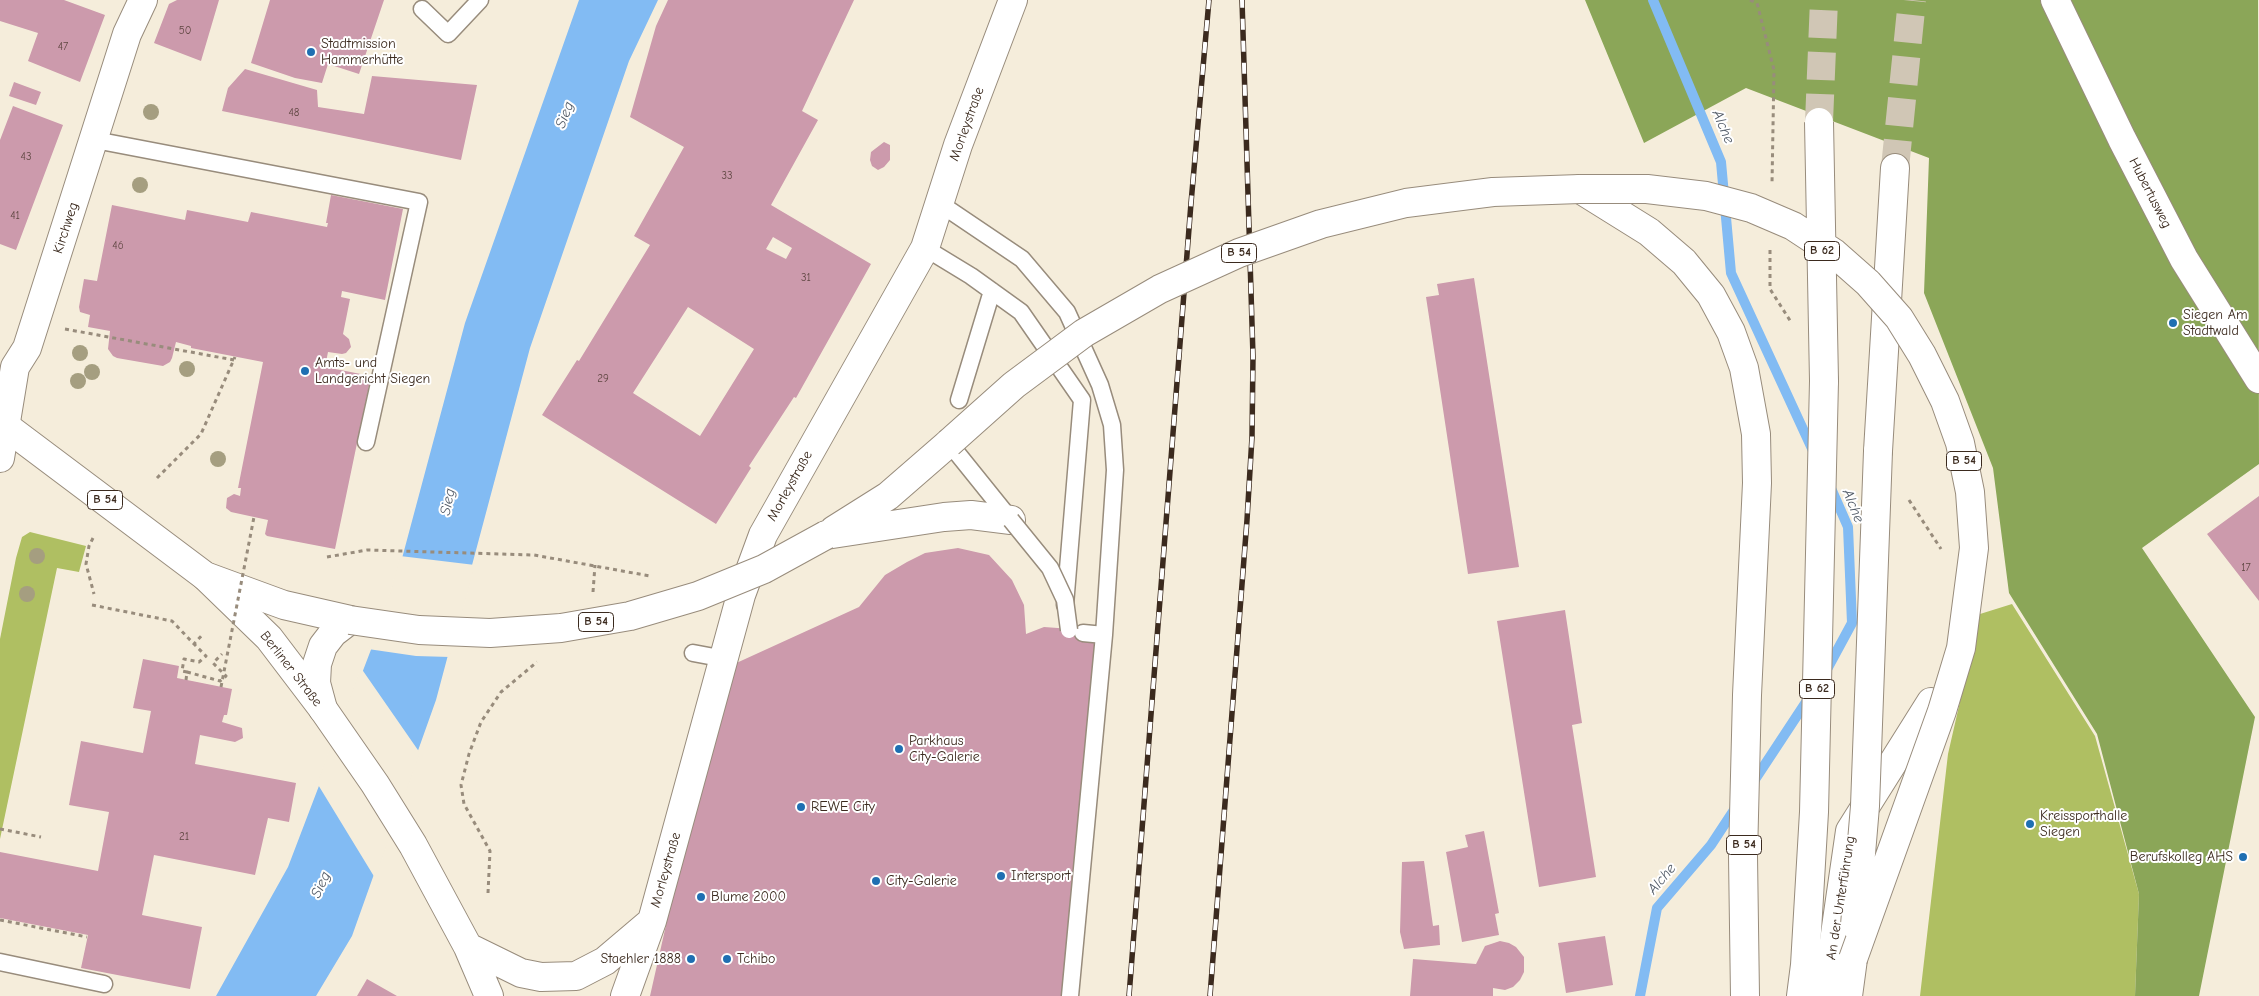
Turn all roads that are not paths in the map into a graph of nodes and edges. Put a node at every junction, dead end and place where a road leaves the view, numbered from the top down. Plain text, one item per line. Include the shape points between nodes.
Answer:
1 (143, 0) edge
2 (480, 0) edge
3 (1013, 0) edge
4 (2055, 0) edge
5 (422, 9) dead end
6 (1820, 122) tunnel mouth
7 (95, 140) junction
8 (1895, 168) tunnel mouth
9 (1580, 189) junction
10 (940, 203) junction
11 (925, 248) junction
12 (992, 291) junction
13 (2259, 379) edge
14 (959, 400) dead end
15 (3, 423) edge
16 (366, 442) dead end
17 (949, 443) junction
18 (0, 458) edge
19 (1011, 520) junction
20 (826, 535) junction
21 (205, 576) junction
22 (350, 620) junction
23 (1072, 631) junction
24 (1104, 635) junction
25 (693, 653) dead end
26 (725, 659) junction
27 (1931, 702) dead end
28 (322, 709) junction
29 (652, 921) junction
30 (468, 947) junction
31 (1853, 959) junction
32 (0, 962) edge
33 (104, 984) dead end
34 (489, 996) edge
35 (625, 996) edge
36 (1070, 996) edge
37 (1745, 996) edge
38 (1801, 996) edge
39 (1826, 996) edge
40 (1848, 996) edge

1 - 7 main road, Kirchweg via 127,34
2 - 5 lane via 448,34
3 - 10 main road, Morleystraße via 958,145
4 - 13 main road, Hubertusweg via 2184,258
6 - 38 main road, B 62, bridge via 1824,381 1814,812
7 - 15 main road, Kirchweg via 27,348 15,368
7 - 16 lane via 419,202
8 - 31 main road, bridge via 1878,451 1864,806
9 - 17 main road, B 54, bridge via 1493,192 1406,203 1321,224 1239,253 1160,289 1084,333 1014,385
9 - 31 main road, B 54, bridge via 1647,189 1706,196 1751,208 1793,226 1826,247 1868,283 1899,318 1945,401 1960,444 1970,492 1974,548 1960,648 1942,711
9 - 37 main road, B 54 via 1648,232 1684,262 1711,295 1731,332 1744,368 1756,434 1758,483 1743,856
10 - 11 main road, Morleystraße
10 - 24 lane via 1022,258 1067,312 1100,385 1112,425 1115,470
11 - 12 lane
11 - 26 main road, Morleystraße via 763,535 741,595
12 - 14 lane
12 - 23 lane via 1021,312 1082,400
15 - 18 main road, Kirchweg
15 - 21 main road, Berliner Straße / B 54
17 - 19 lane
17 - 20 main road, B 54 via 888,496
19 - 20 main road via 971,515 944,517
19 - 23 lane, bridge via 1050,568 1065,600
20 - 22 main road, B 54, bridge via 764,569 698,596 630,616 561,628 490,633 437,631
21 - 22 main road, B 54 via 284,605
21 - 28 main road, Berliner Straße via 269,638
22 - 28 main road via 333,632 323,646 317,664 316,682
23 - 24 lane
24 - 36 lane
25 - 26 lane
26 - 29 main road, Morleystraße
27 - 39 main road, An der Unterführung via 1850,831
28 - 30 main road, Berliner Straße via 412,845
29 - 30 main road via 605,961 576,976 542,977 521,973
29 - 35 main road, Morleystraße
30 - 34 main road, Berliner Straße
31 - 40 main road, B 54
32 - 33 lane

